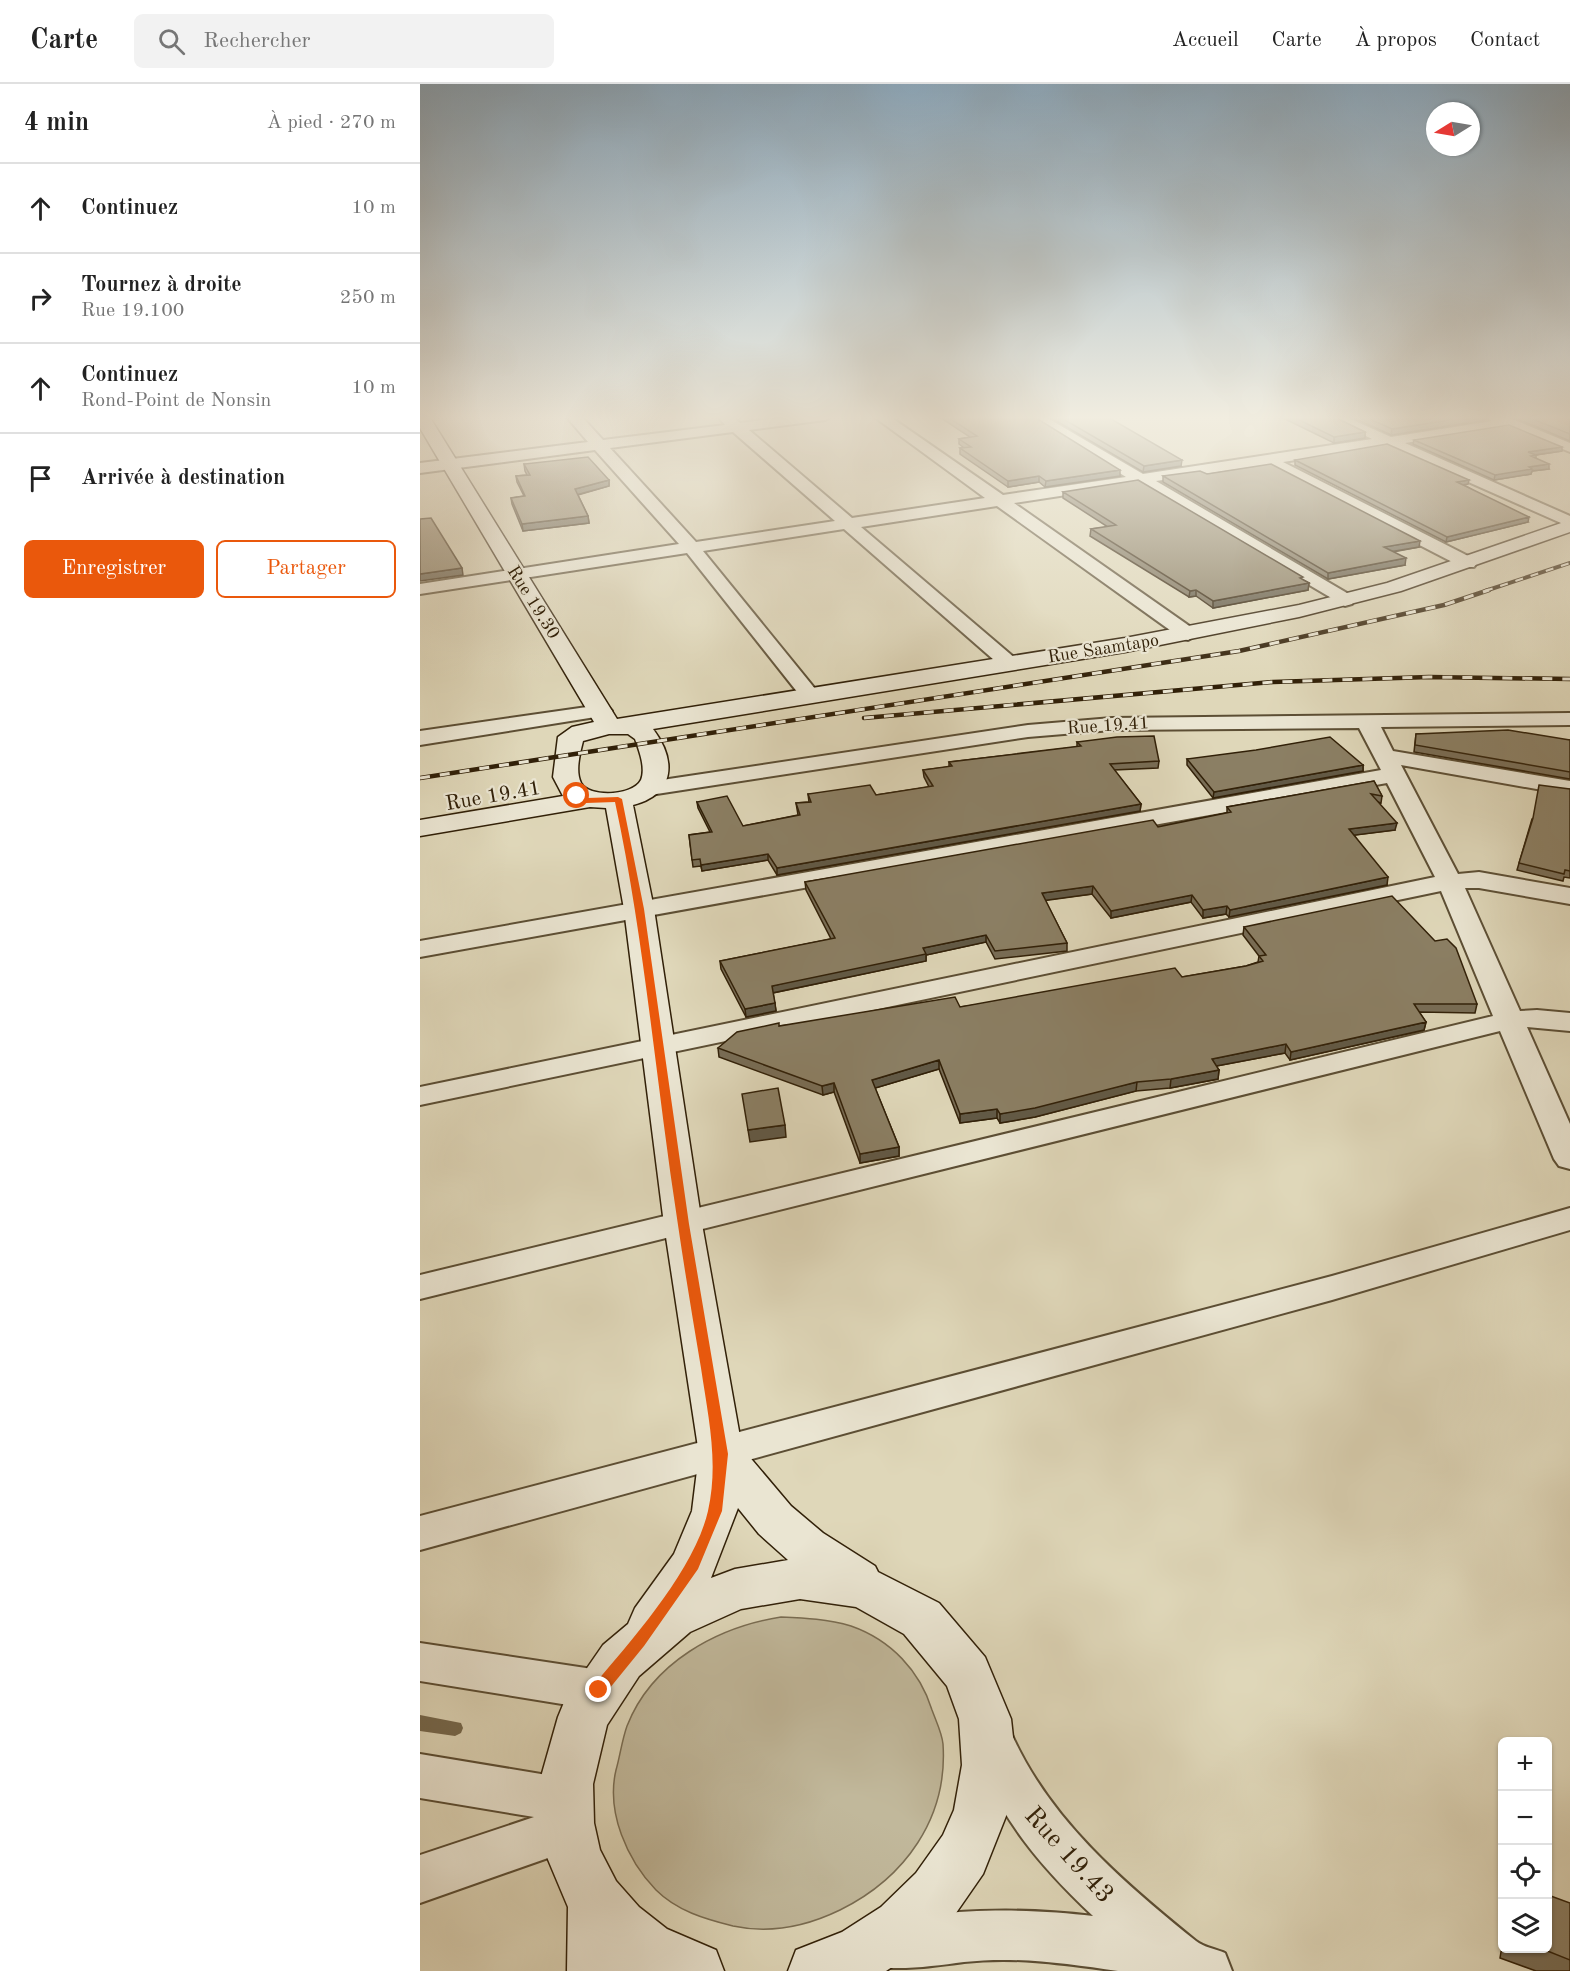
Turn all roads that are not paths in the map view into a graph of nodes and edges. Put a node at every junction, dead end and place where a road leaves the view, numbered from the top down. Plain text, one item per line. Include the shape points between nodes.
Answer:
1 (474, 504) edge
2 (651, 504) edge
3 (823, 504) edge
4 (973, 504) edge
5 (1005, 504) edge
6 (1182, 504) edge
7 (1354, 504) edge
8 (1526, 504) edge
9 (845, 524) junction
10 (1570, 524) edge
11 (691, 547) junction
12 (1468, 563) junction
13 (516, 574) junction
14 (420, 589) edge
15 (1345, 600) junction
16 (1188, 634) junction
17 (1009, 663) junction
18 (809, 694) junction
19 (1570, 719) edge
20 (612, 721) junction
21 (1367, 722) junction
22 (420, 738) edge
23 (1389, 765) junction
24 (1570, 788) edge
25 (605, 792) junction
26 (420, 808) edge
27 (420, 828) edge
28 (1449, 882) junction
29 (1570, 896) edge
30 (639, 909) junction
31 (420, 949) edge
32 (1510, 1020) junction
33 (1570, 1022) edge
34 (659, 1046) junction
35 (420, 1096) edge
36 (1570, 1159) edge
37 (1570, 1220) edge
38 (683, 1224) junction
39 (420, 1287) edge
40 (721, 1454) junction
41 (420, 1533) edge
42 (877, 1594) junction
43 (639, 1641) junction
44 (420, 1662) edge
45 (599, 1690) junction
46 (986, 1731) junction
47 (420, 1776) edge
48 (566, 1815) junction
49 (420, 1879) edge
50 (596, 1902) junction
51 (836, 1965) edge
52 (1193, 1965) edge
53 (596, 1971) edge
54 (694, 1971) edge

1 - 13 street, Rue 19.30
2 - 11 street
3 - 9 street
4 - 9 street
5 - 16 street
6 - 15 street
7 - 12 street
8 - 10 street
9 - 11 street
9 - 17 street
10 - 12 street, Rue Saamtapo
11 - 13 street
11 - 18 street
12 - 15 street, Rue Saamtapo
13 - 14 street
13 - 20 street, Rue 19.30
15 - 16 street, Rue Saamtapo
16 - 17 street, Rue Saamtapo
17 - 18 street, Rue Saamtapo
18 - 20 street, Rue Saamtapo
19 - 21 street, Rue 19.41
20 - 22 street
20 - 25 street via 571,737 566,756
20 - 25 street via 644,731 656,775
21 - 23 street
21 - 25 street, Rue 19.41 via 1168,721 1028,731
23 - 24 street
23 - 28 street
23 - 30 street
25 - 26 street, Rue 19.41
25 - 27 street, Rue 19.41
25 - 30 street
28 - 29 street via 1479,880
28 - 32 street
28 - 34 street
30 - 31 street
30 - 34 street
32 - 33 street
32 - 36 street
32 - 38 street
34 - 35 street
34 - 38 street
37 - 40 street
38 - 39 street
38 - 40 street
40 - 41 street
40 - 42 street via 775,1520 806,1547
40 - 43 street via 715,1511 693,1565
42 - 43 street via 818,1580 755,1583 694,1604
42 - 46 street via 904,1607 949,1647 979,1700
43 - 45 street
44 - 45 street
45 - 48 street via 574,1742 567,1770
46 - 51 street via 986,1791 978,1822 947,1881 899,1931
46 - 52 street, Rue 19.43 via 1016,1791 1050,1839 1099,1890
47 - 48 street
48 - 49 street
48 - 50 street via 583,1879
50 - 53 street
50 - 54 street via 619,1929 648,1951
51 - 52 street, Rue 19.43 via 995,1935 1066,1938

